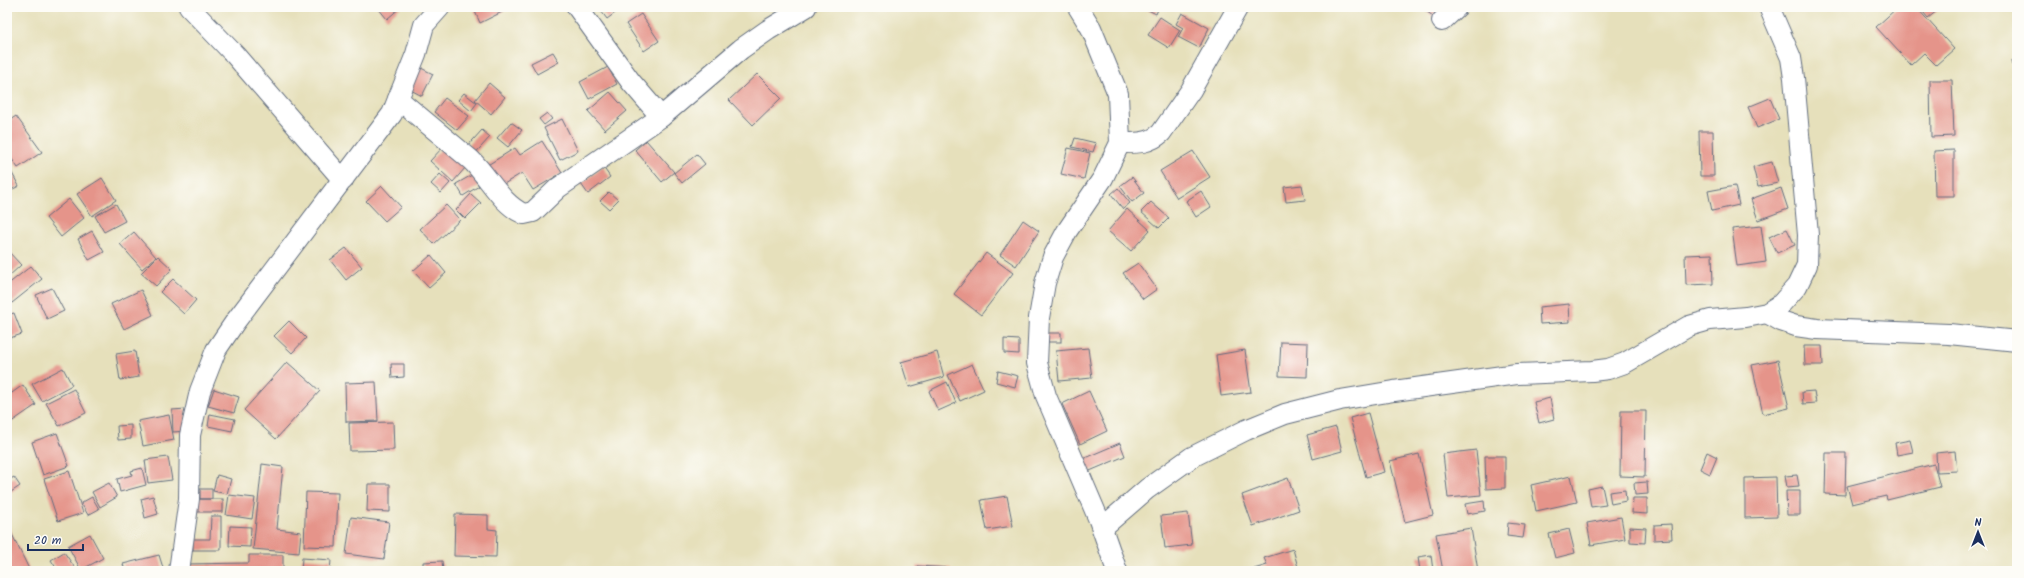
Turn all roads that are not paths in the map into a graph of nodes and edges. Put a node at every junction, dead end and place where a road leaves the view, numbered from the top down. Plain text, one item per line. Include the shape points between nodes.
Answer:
1 (189, 7) edge
2 (440, 7) edge
3 (577, 7) edge
4 (806, 7) edge
5 (1078, 7) edge
6 (1238, 7) edge
7 (1457, 7) edge
8 (1769, 7) edge
9 (1442, 21) dead end
10 (398, 99) junction
11 (661, 117) junction
12 (1120, 143) junction
13 (343, 180) junction
14 (1767, 313) junction
15 (2017, 341) edge
16 (1102, 528) junction
17 (179, 571) edge
18 (1117, 571) edge

1 - 13 street via 235,55
2 - 10 street via 424,25 416,54
3 - 11 street via 631,82
4 - 11 street via 741,49
5 - 12 street via 1091,28 1118,94
6 - 12 street via 1191,90 1162,133 1145,142
7 - 9 street
8 - 14 street via 1791,58 1808,235 1806,265 1797,286 1781,304
10 - 11 street via 472,160 508,204 524,214 533,212 558,188
10 - 13 street via 392,114
12 - 16 street via 1102,178 1053,256 1044,290 1037,345 1040,377 1046,396
13 - 17 street via 216,350 200,390 190,435 189,500
14 - 15 street via 1788,324 1818,329 1949,334
14 - 16 street via 1710,320 1689,326 1624,363 1608,369 1517,374 1394,391 1340,400 1284,414 1192,457 1147,489
16 - 18 street

